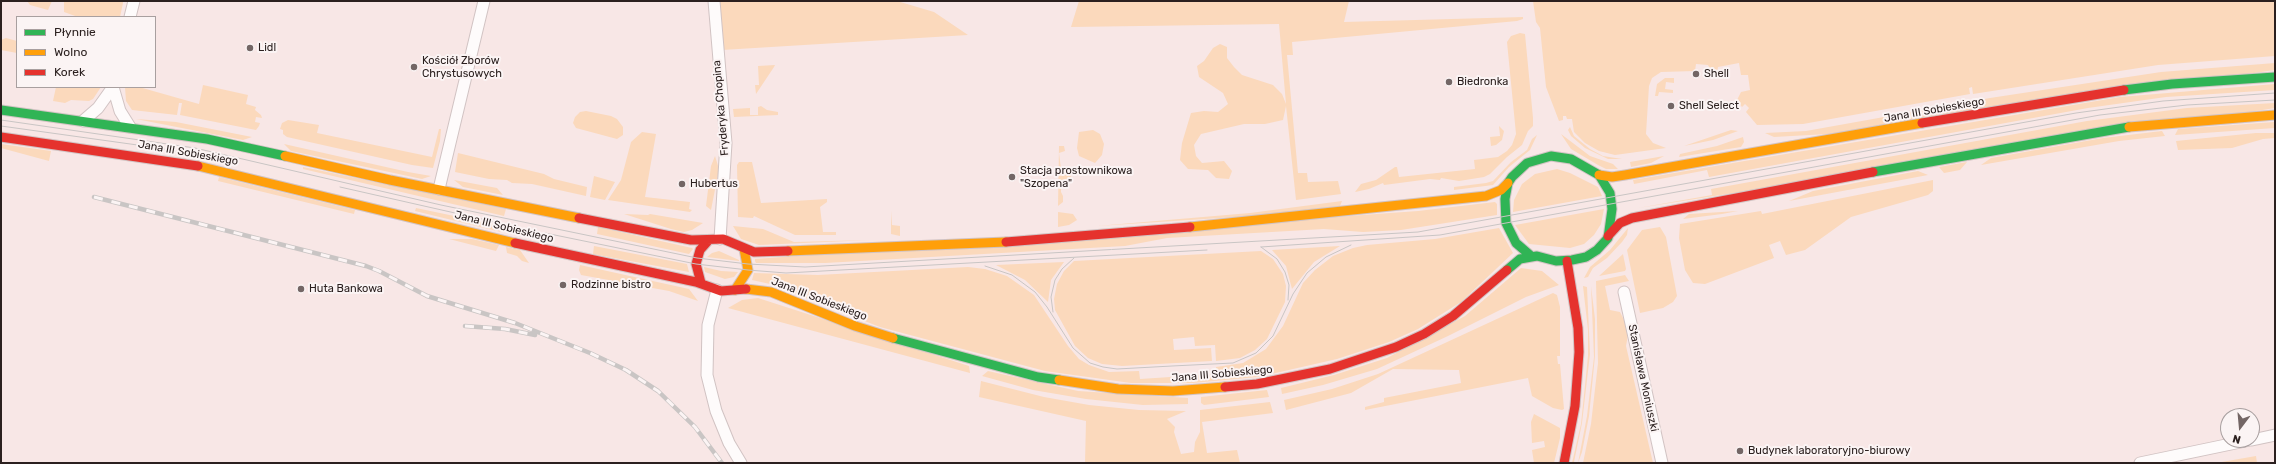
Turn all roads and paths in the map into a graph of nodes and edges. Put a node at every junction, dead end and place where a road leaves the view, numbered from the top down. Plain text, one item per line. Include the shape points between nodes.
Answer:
1 (134, 1) edge
2 (484, 1) edge
3 (714, 1) edge
4 (130, 16) edge
5 (2275, 77) edge
6 (112, 88) edge
7 (113, 88) edge
8 (1, 110) edge
9 (2275, 115) edge
10 (83, 121) junction
11 (130, 127) junction
12 (1, 137) edge
13 (1599, 175) junction
14 (1508, 183) junction
15 (439, 189) junction
16 (1608, 238) junction
17 (720, 239) junction
18 (708, 240) junction
19 (744, 249) junction
20 (1531, 256) junction
21 (1567, 261) junction
22 (701, 283) junction
23 (717, 290) junction
24 (735, 290) junction
25 (1624, 292) dead end
26 (2275, 435) edge
27 (2260, 438) edge
28 (2220, 446) edge
29 (741, 463) edge
30 (1564, 463) edge
31 (1662, 463) edge
32 (2140, 463) edge

1 - 4 street
2 - 15 street
3 - 17 street, Fryderyka Chopina via 726,143
5 - 13 main road, Jana III Sobieskiego via 2108,91 1625,175
6 - 10 street via 98,108
7 - 11 street via 120,111
8 - 10 main road, Jana III Sobieskiego
9 - 16 main road via 2121,128 1930,161 1632,218 1620,224
10 - 11 main road, Jana III Sobieskiego
11 - 15 main road, Jana III Sobieskiego via 207,139
12 - 22 main road, Jana III Sobieskiego via 203,167 544,250
13 - 14 main road via 1571,159 1551,156 1527,163
13 - 16 main road via 1608,189 1612,204
14 - 19 main road, Jana III Sobieskiego via 1502,190 1486,196 1176,229 924,247 758,252
14 - 20 main road via 1504,212 1506,223 1516,243
15 - 18 main road, Jana III Sobieskiego via 691,240
16 - 21 main road via 1592,254
17 - 18 main road, Jana III Sobieskiego
17 - 19 main road, Jana III Sobieskiego
18 - 22 main road via 700,250 696,264
19 - 24 main road via 748,270 744,280
20 - 21 main road
20 - 24 main road, Jana III Sobieskiego via 1514,263 1480,295 1445,321 1396,347 1347,364 1291,378 1239,387 1200,390 1118,389 1038,377 878,334 778,294
21 - 30 main road via 1579,345 1575,406
22 - 23 main road, Jana III Sobieskiego
23 - 24 main road, Jana III Sobieskiego
23 - 29 street via 708,325 707,375 716,411
25 - 31 street, Stanisława Moniuszki
26 - 27 street
28 - 32 street

